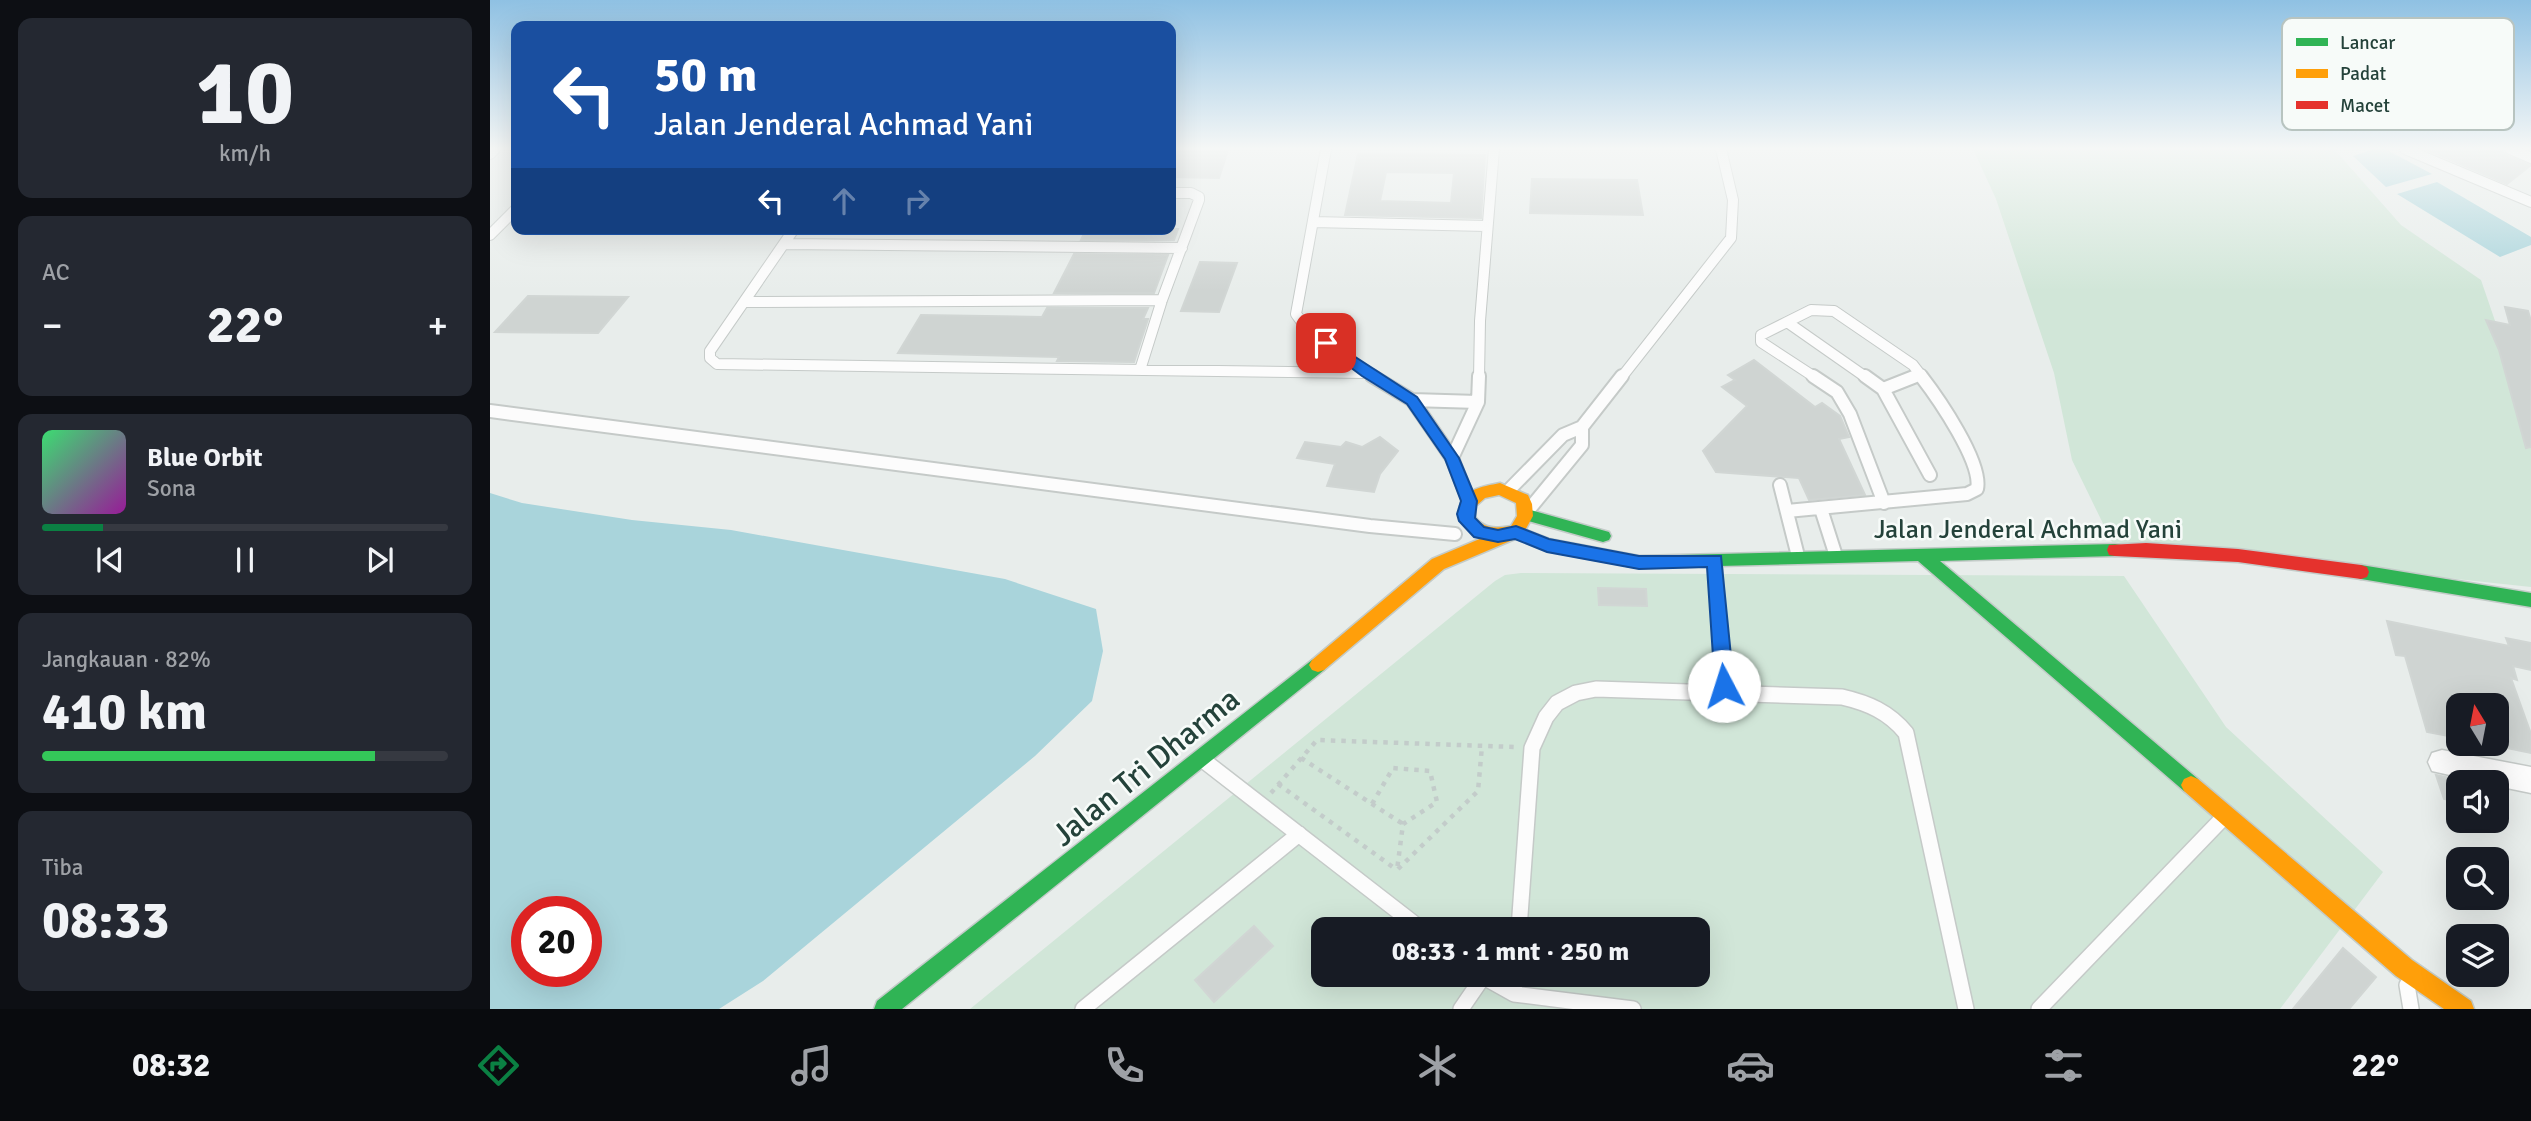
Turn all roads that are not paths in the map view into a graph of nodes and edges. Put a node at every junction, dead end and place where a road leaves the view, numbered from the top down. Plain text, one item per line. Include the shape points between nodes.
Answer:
1 (1197, 196) edge
2 (1318, 196) edge
3 (1489, 196) edge
4 (1732, 196) edge
5 (511, 214) edge
6 (1313, 222) junction
7 (1486, 226) junction
8 (490, 235) edge
9 (790, 235) edge
10 (784, 244) junction
11 (1182, 248) junction
12 (1162, 300) junction
13 (744, 302) junction
14 (1787, 322) junction
15 (1140, 370) junction
16 (1367, 373) junction
17 (1921, 374) junction
18 (1883, 389) junction
19 (1412, 400) junction
20 (1478, 402) junction
21 (490, 411) edge
22 (1582, 427) junction
23 (1452, 458) junction
24 (1930, 475) dead end
25 (1780, 485) dead end
26 (1508, 491) junction
27 (1884, 503) junction
28 (1467, 508) junction
29 (1821, 509) junction
30 (1787, 511) junction
31 (1527, 513) junction
32 (1512, 533) junction
33 (1455, 534) junction
34 (1625, 540) dead end
35 (1649, 545) dead end
36 (1922, 555) junction
37 (1798, 556) junction
38 (1836, 556) junction
39 (1690, 561) junction
40 (1715, 561) junction
41 (1438, 564) junction
42 (2531, 600) edge
43 (1725, 694) junction
44 (1201, 759) junction
45 (2442, 762) dead end
46 (2531, 780) edge
47 (2225, 815) junction
48 (1299, 834) junction
49 (1406, 917) edge
50 (1520, 917) edge
51 (2404, 968) junction
52 (1474, 987) edge
53 (1501, 987) edge
54 (1515, 987) edge
55 (1514, 994) junction
56 (885, 1009) edge
57 (1083, 1009) edge
58 (1461, 1009) edge
59 (1633, 1009) edge
60 (1966, 1009) edge
61 (2039, 1009) edge
62 (2411, 1009) edge
63 (2462, 1009) edge

1 - 11 lane
2 - 6 lane
3 - 7 lane
4 - 22 lane via 1731,238
5 - 8 lane
6 - 7 lane
6 - 16 lane via 1296,314 1306,328
7 - 20 lane
9 - 10 lane
10 - 11 lane
10 - 13 lane
11 - 12 lane
12 - 13 lane
12 - 15 lane
13 - 15 lane via 710,351 717,364
14 - 17 lane via 1811,310 1833,311
14 - 18 lane
14 - 27 lane via 1761,335 1760,342 1837,392
15 - 16 lane
16 - 19 lane
17 - 18 lane
17 - 27 lane via 1975,466 1977,489
18 - 24 lane
19 - 20 lane
19 - 23 lane
20 - 23 lane
21 - 33 lane
22 - 26 lane via 1563,435
22 - 31 lane via 1582,445
23 - 28 lane
25 - 30 lane
26 - 28 main road via 1483,492
26 - 31 main road via 1522,499
27 - 29 lane
28 - 32 main road via 1472,527 1479,532 1488,536
28 - 33 main road, Jalan Tri Dharma
29 - 30 lane
29 - 38 lane
30 - 37 lane
31 - 32 main road
31 - 34 main road
32 - 39 main road, Jalan Jenderal Achmad Yani via 1547,545 1639,562
32 - 41 main road, Jalan Tri Dharma
33 - 41 main road, Jalan Tri Dharma
35 - 39 main road, Jalan Jenderal Achmad Yani
36 - 38 main road, Jalan Jenderal Achmad Yani
36 - 42 main road, Jalan Jenderal Achmad Yani via 2141,549 2290,560
36 - 47 main road
37 - 38 main road, Jalan Jenderal Achmad Yani
37 - 40 main road, Jalan Jenderal Achmad Yani
39 - 40 main road, Jalan Jenderal Achmad Yani
40 - 43 lane
41 - 44 main road, Jalan Tri Dharma
43 - 50 lane via 1596,690 1557,703 1532,748
43 - 60 lane via 1859,700 1900,725 1906,733
44 - 48 lane
44 - 56 main road, Jalan Tri Dharma
45 - 46 street
47 - 51 main road
47 - 61 lane
48 - 49 lane
48 - 57 lane
51 - 62 lane
51 - 63 main road
52 - 58 lane
53 - 55 lane
54 - 55 lane
55 - 59 lane

